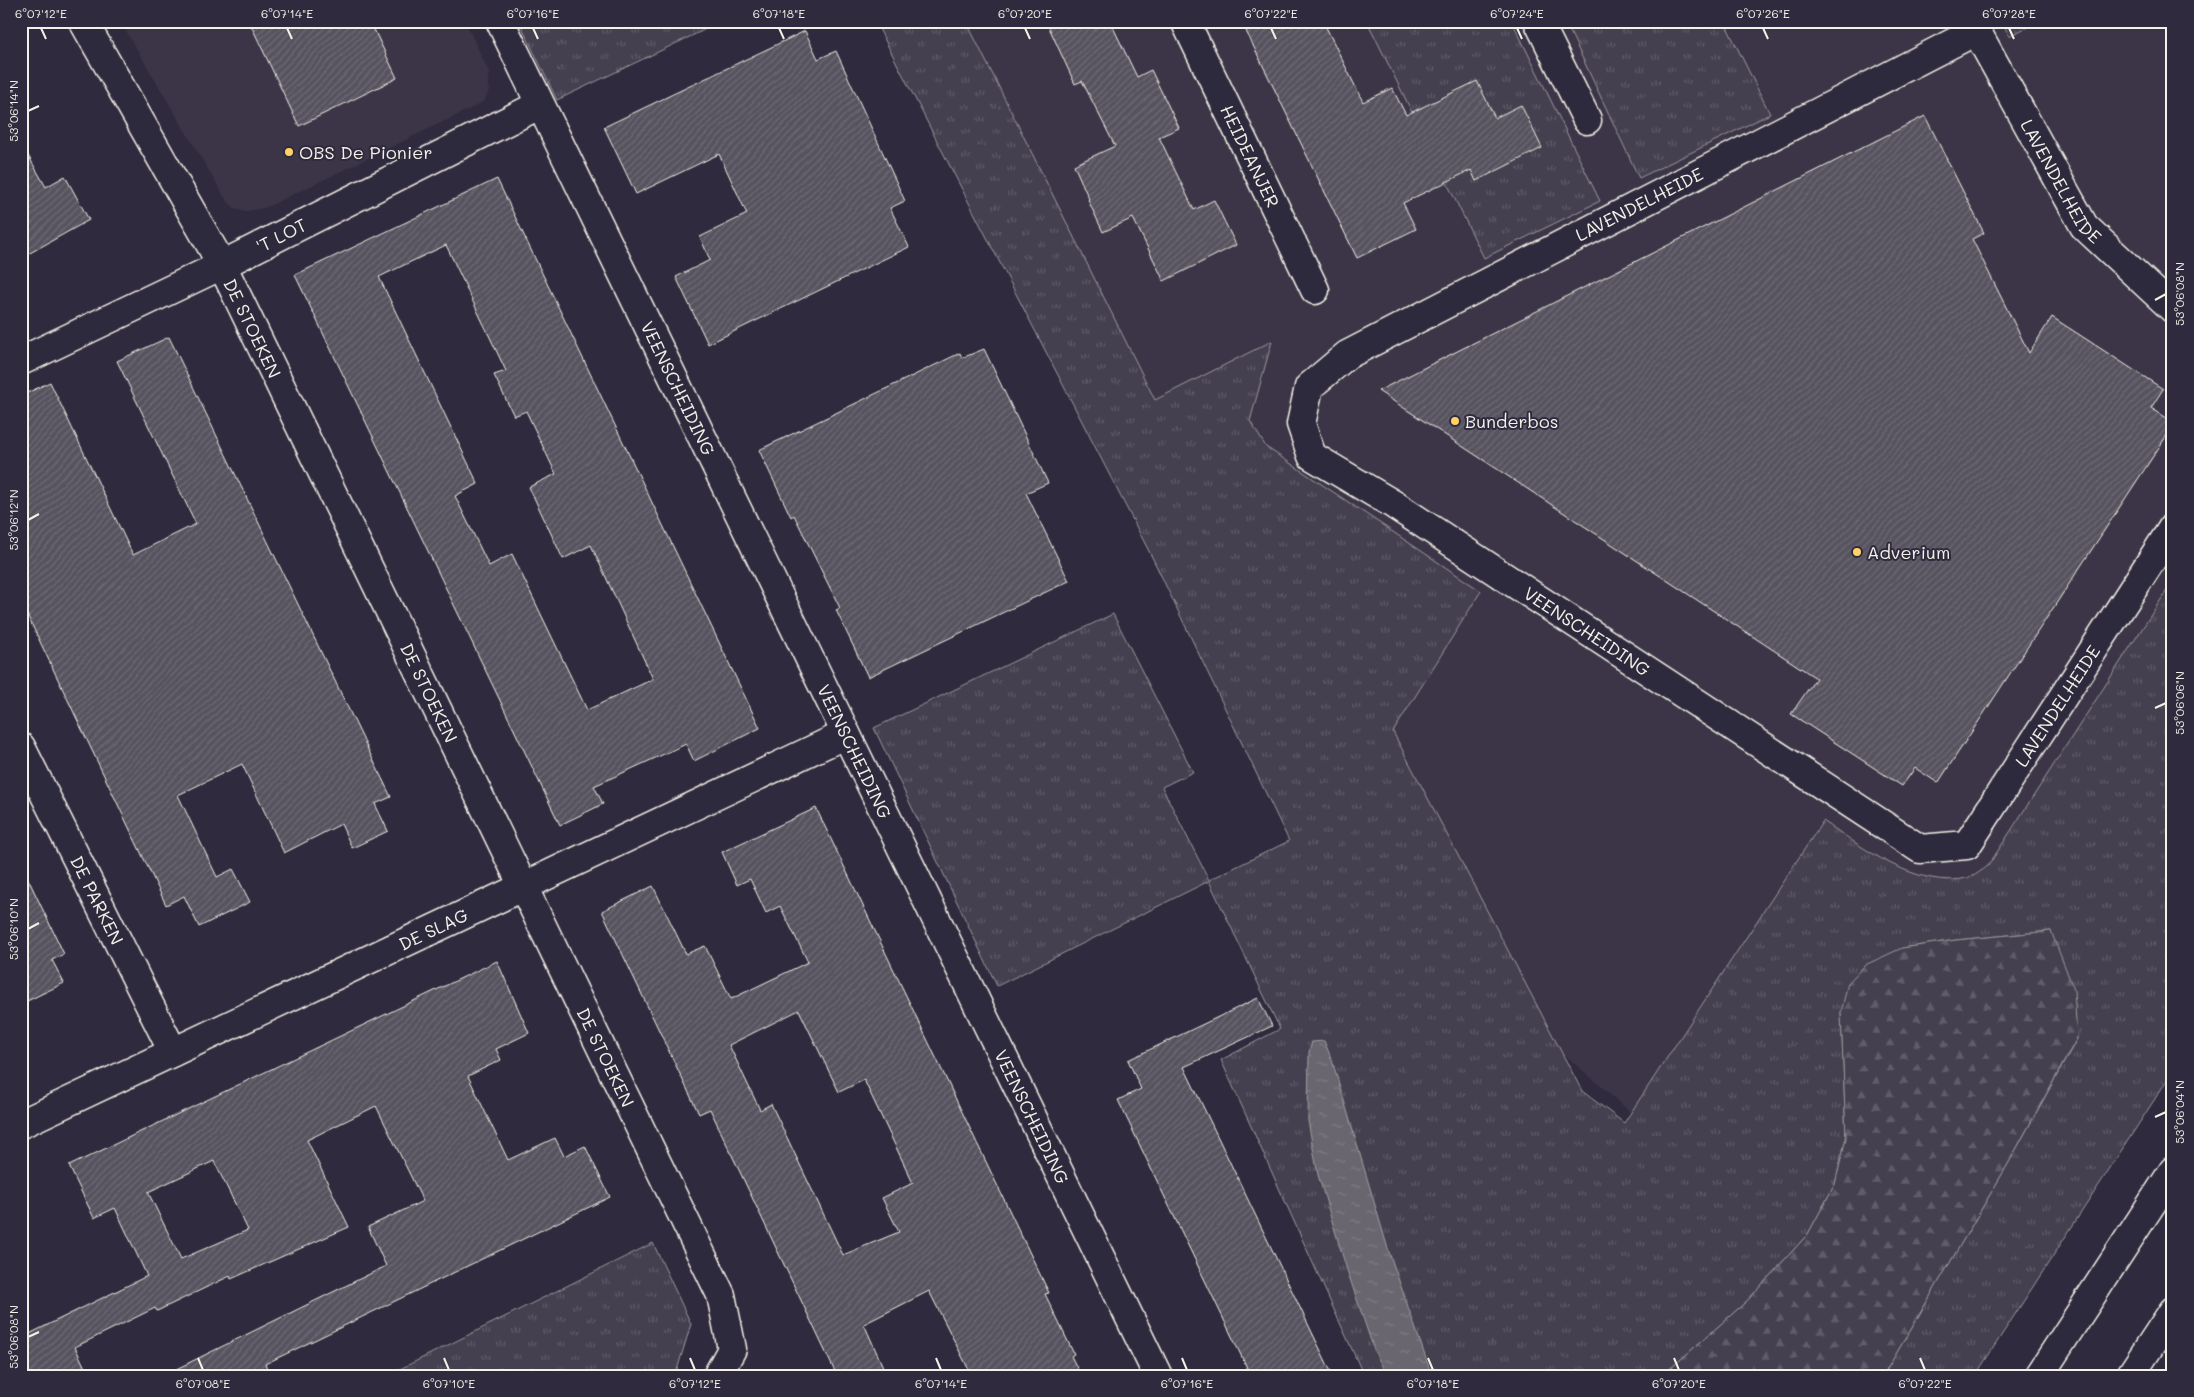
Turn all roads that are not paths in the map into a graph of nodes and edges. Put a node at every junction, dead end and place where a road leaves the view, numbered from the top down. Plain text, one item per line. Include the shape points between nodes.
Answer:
1 (83, 21) edge
2 (500, 21) edge
3 (1185, 21) edge
4 (1538, 21) edge
5 (1973, 26) edge
6 (545, 117) junction
7 (1587, 120) dead end
8 (222, 265) junction
9 (1315, 290) dead end
10 (2173, 309) edge
11 (21, 362) edge
12 (1310, 387) joint
13 (2173, 527) edge
14 (846, 734) junction
15 (21, 747) edge
16 (1920, 849) joint
17 (522, 887) junction
18 (173, 1052) junction
19 (21, 1124) edge
20 (2173, 1171) edge
21 (2173, 1310) edge
22 (717, 1376) edge
23 (1158, 1376) edge
24 (2039, 1376) edge
25 (2130, 1376) edge

1 - 8 main road, DE STOEKEN
2 - 6 main road, VEENSCHEIDING
3 - 9 main road, HEIDEANJER
4 - 7 main road
5 - 10 main road, LAVENDELHEIDE via 2084,226
5 - 12 main road, LAVENDELHEIDE via 1347,355
6 - 8 main road, 'T LOT
6 - 14 main road, VEENSCHEIDING
8 - 11 main road, 'T LOT
8 - 17 main road, DE STOEKEN
12 - 16 main road, VEENSCHEIDING via 1301,424 1312,456 1393,504
13 - 16 main road, LAVENDELHEIDE via 1967,844
14 - 17 main road, DE SLAG
14 - 23 main road, VEENSCHEIDING
15 - 18 main road, DE PARKEN
17 - 18 main road, DE SLAG
17 - 22 main road, DE STOEKEN via 721,1295 732,1349
18 - 19 main road, DE SLAG
20 - 24 main road
21 - 25 main road

